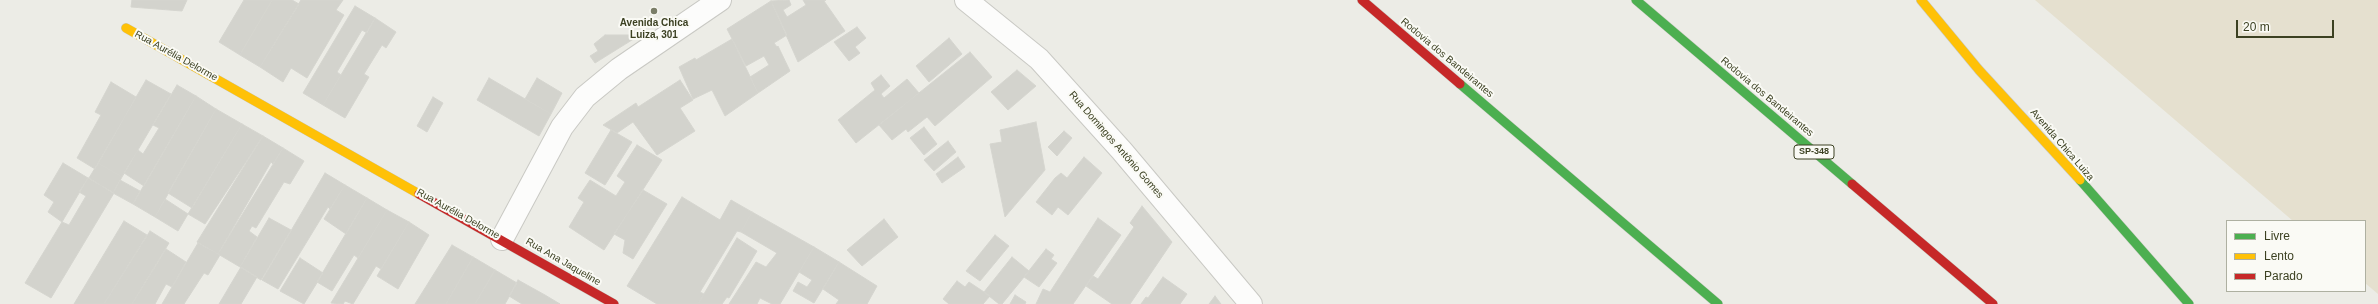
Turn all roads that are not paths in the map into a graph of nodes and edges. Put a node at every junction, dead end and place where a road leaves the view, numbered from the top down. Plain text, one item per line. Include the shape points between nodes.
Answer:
1 (720, 0) edge
2 (966, 0) edge
3 (1362, 0) edge
4 (1636, 0) edge
5 (1921, 0) edge
6 (126, 28) dead end
7 (502, 239) junction
8 (614, 304) edge
9 (1251, 304) edge
10 (1718, 304) edge
11 (1993, 304) edge
12 (2189, 304) edge

1 - 7 street, Rua Aurélia Delorme via 625,64 585,97 562,127
2 - 9 street, Rua Domingos Antônio Gomes via 1039,59 1122,151
3 - 10 main road, Rodovia dos Bandeirantes
4 - 11 main road, Rodovia dos Bandeirantes / SP-348
5 - 12 main road, Avenida Chica Luiza via 1979,70 2051,147
6 - 7 main road, Rua Aurélia Delorme
7 - 8 main road, Rua Ana Jaqueline

